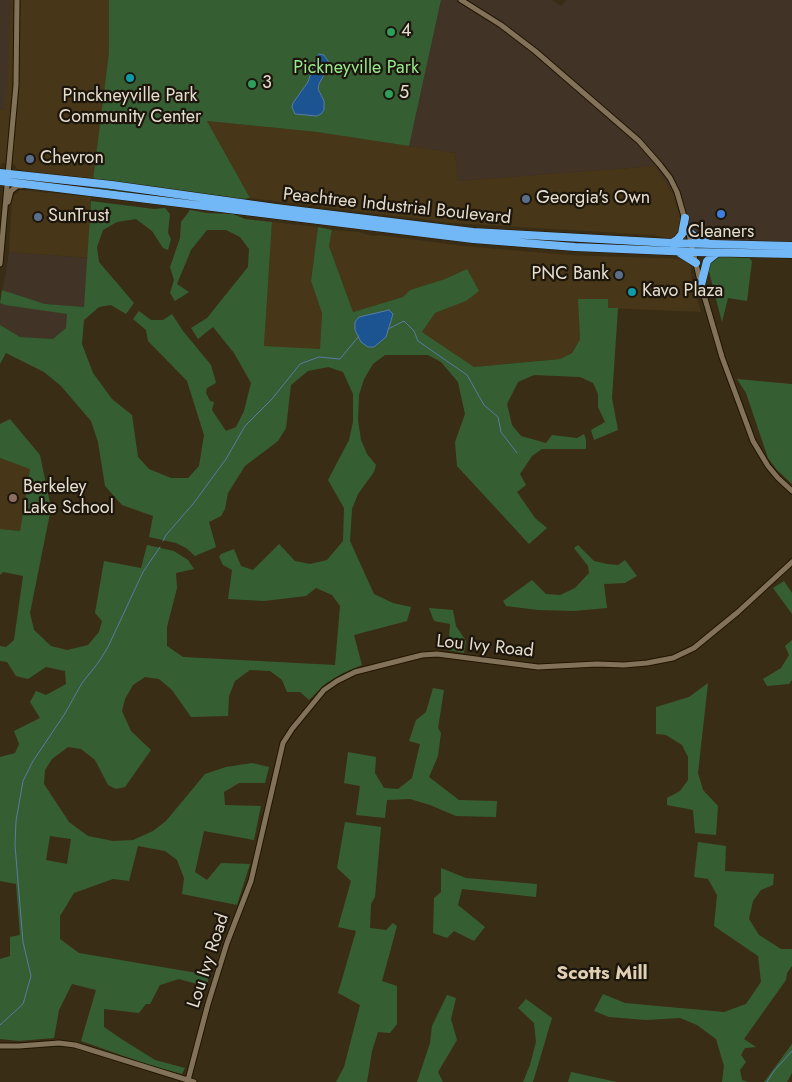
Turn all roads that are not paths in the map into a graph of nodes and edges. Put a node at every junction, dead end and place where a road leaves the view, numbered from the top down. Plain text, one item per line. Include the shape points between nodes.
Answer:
1 (17, 0) edge
2 (461, 0) edge
3 (3, 177) edge
4 (32, 185) junction
5 (685, 218) junction
6 (4, 222) junction
7 (688, 231) junction
8 (792, 246) edge
9 (673, 247) junction
10 (692, 248) junction
11 (717, 248) junction
12 (792, 254) edge
13 (696, 263) junction
14 (0, 264) edge
15 (701, 285) junction
16 (792, 491) edge
17 (792, 562) edge
18 (0, 1046) edge
19 (191, 1081) edge

1 - 3 street via 16,85
2 - 5 street via 535,51 639,141 670,178
3 - 4 highway, Peachtree Industrial Boulevard
3 - 6 street
3 - 9 highway, Peachtree Industrial Boulevard via 112,185 473,232
4 - 6 street via 17,186 11,191
4 - 9 highway, Peachtree Industrial Boulevard via 473,239 575,247
5 - 7 street
5 - 9 highway via 682,234
6 - 14 street
7 - 10 street
7 - 11 highway
8 - 11 highway, Peachtree Industrial Boulevard
9 - 10 highway, Peachtree Industrial Boulevard
9 - 13 highway
10 - 11 highway, Peachtree Industrial Boulevard
10 - 13 street
11 - 12 highway, Peachtree Industrial Boulevard
11 - 15 highway via 707,261
13 - 15 street
15 - 16 street via 731,384 753,441 768,466
17 - 19 street, Lou Ivy Road via 694,648 673,658 624,665 538,667 437,654 422,655 361,670 324,690 284,743 250,880 216,978
18 - 19 street via 75,1045

